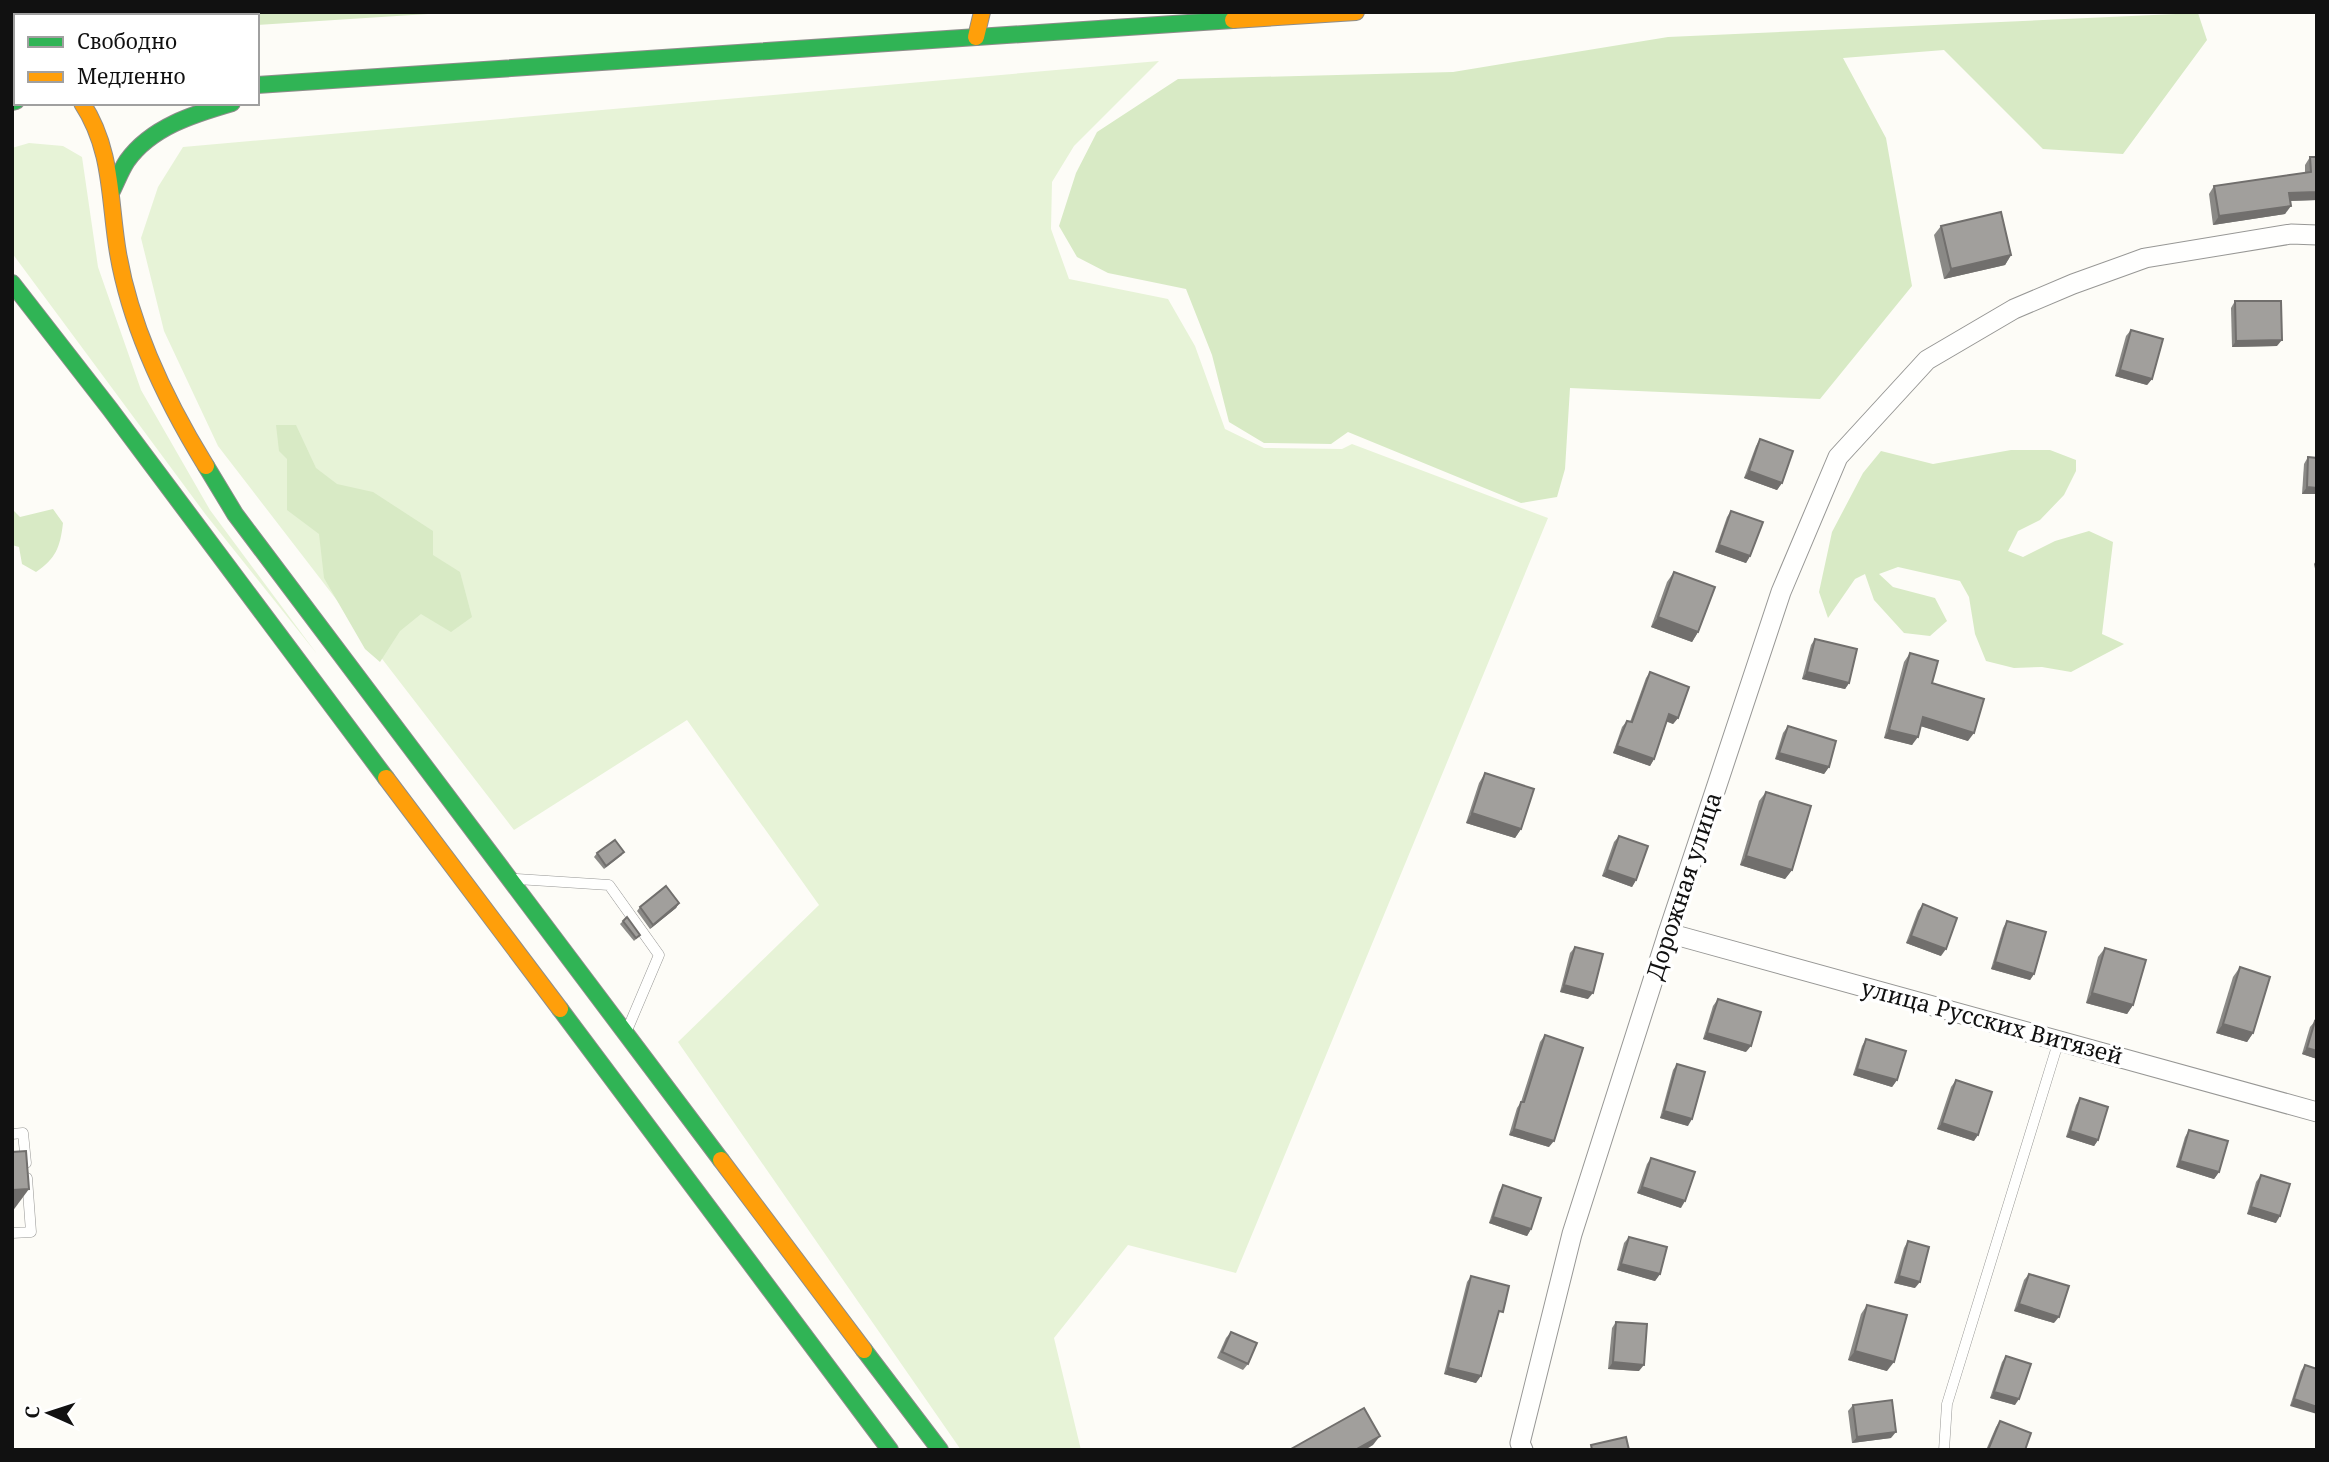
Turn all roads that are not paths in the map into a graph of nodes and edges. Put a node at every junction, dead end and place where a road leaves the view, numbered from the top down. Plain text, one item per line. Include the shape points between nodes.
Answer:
1 (982, 12) edge
2 (1356, 12) edge
3 (976, 37) junction
4 (312, 82) junction
5 (259, 85) edge
6 (259, 95) edge
7 (83, 105) edge
8 (226, 105) edge
9 (112, 191) junction
10 (2317, 235) edge
11 (12, 283) edge
12 (507, 879) junction
13 (1668, 933) junction
14 (625, 1035) junction
15 (2059, 1040) junction
16 (2317, 1112) edge
17 (12, 1134) edge
18 (12, 1233) edge
19 (1515, 1447) edge
20 (890, 1450) edge
21 (940, 1450) edge
22 (1944, 1450) edge

1 - 3 main road
2 - 3 main road
3 - 4 main road
4 - 5 main road
4 - 6 main road
7 - 9 main road via 101,139
8 - 9 main road via 171,124 142,143
9 - 12 main road via 118,253 135,321 193,445 235,514
10 - 13 street, Дорожная улица via 2291,234 2145,258 2014,309 1927,360 1838,457 1782,592
11 - 20 main road
12 - 14 main road
12 - 14 lane via 609,884 659,954
13 - 15 street, улица Русских Витязей
13 - 19 street, Дорожная улица via 1572,1234
14 - 21 main road
15 - 16 street, улица Русских Витязей
15 - 22 lane via 1947,1404
17 - 18 lane via 23,1133 31,1232

